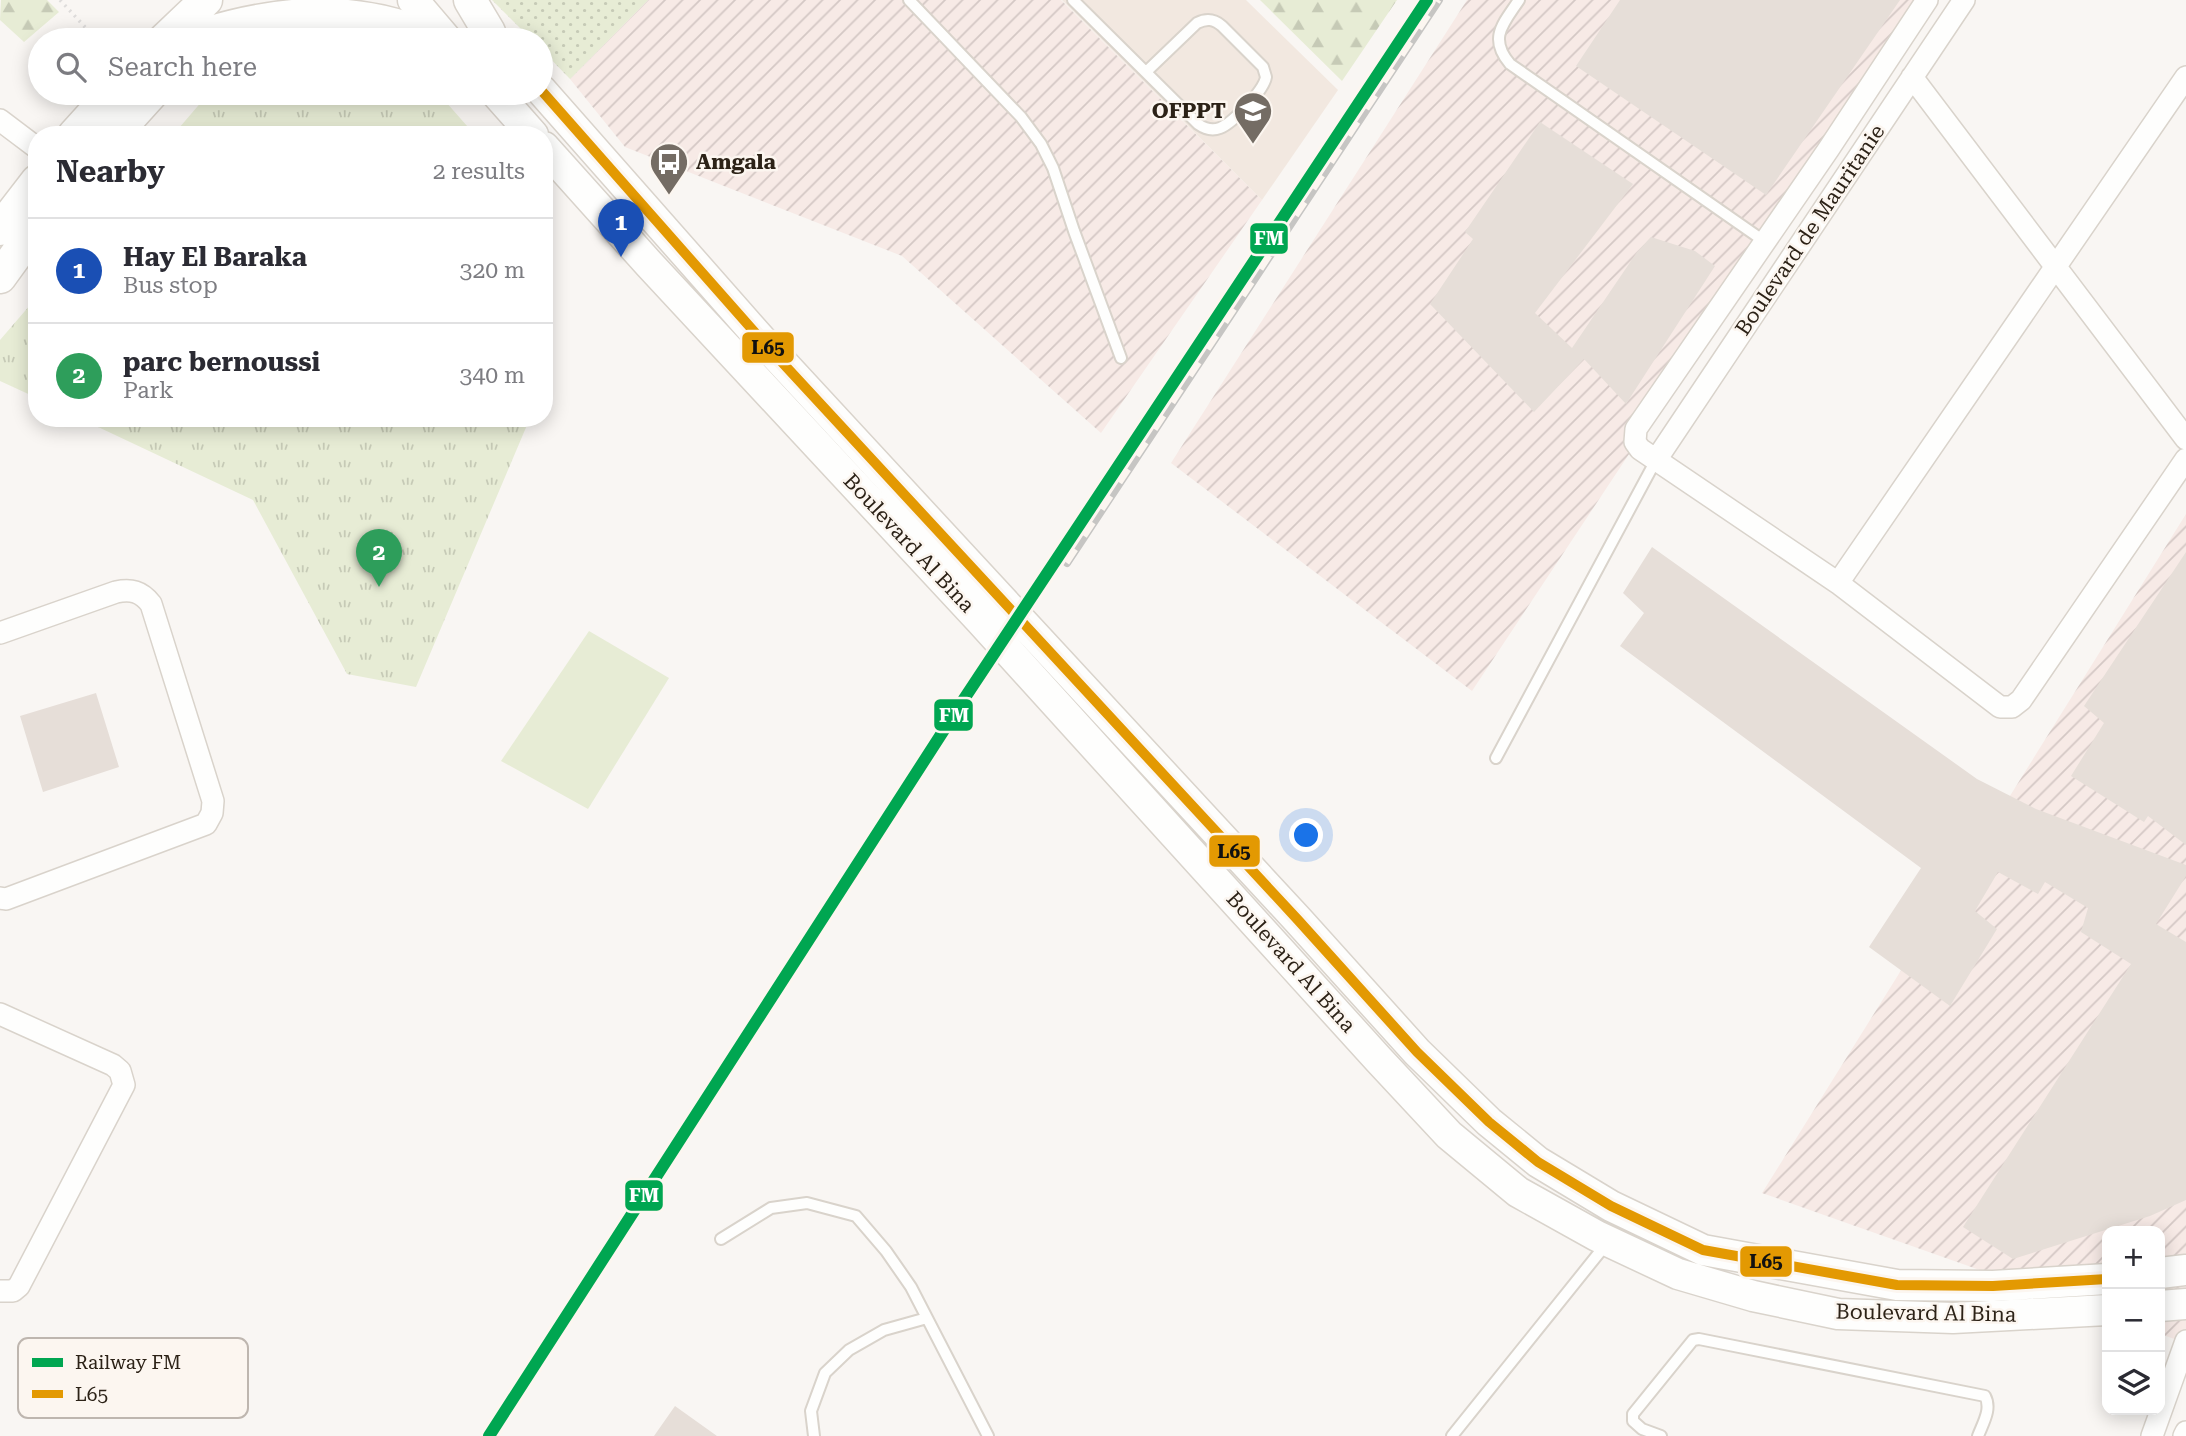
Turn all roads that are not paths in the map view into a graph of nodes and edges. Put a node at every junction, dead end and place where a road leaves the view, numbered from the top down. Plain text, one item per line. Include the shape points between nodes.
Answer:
1 (206, 0) edge
2 (248, 0) edge
3 (414, 0) edge
4 (459, 0) edge
5 (470, 0) edge
6 (909, 0) edge
7 (1073, 0) edge
8 (1519, 0) edge
9 (1927, 0) edge
10 (1964, 0) edge
11 (177, 28) edge
12 (215, 28) edge
13 (234, 28) edge
14 (403, 28) edge
15 (437, 28) edge
16 (485, 28) edge
17 (487, 28) edge
18 (1146, 72) junction
19 (1912, 77) junction
20 (2186, 77) edge
21 (553, 104) edge
22 (101, 105) edge
23 (141, 105) edge
24 (507, 105) edge
25 (0, 120) edge
26 (82, 126) edge
27 (122, 126) edge
28 (525, 126) edge
29 (28, 141) edge
30 (553, 157) edge
31 (28, 193) edge
32 (0, 229) edge
33 (28, 238) edge
34 (1764, 241) junction
35 (2057, 267) junction
36 (0, 276) edge
37 (1121, 358) dead end
38 (2186, 439) edge
39 (1648, 455) junction
40 (2186, 459) edge
41 (1838, 583) junction
42 (0, 633) edge
43 (1496, 758) dead end
44 (0, 898) edge
45 (0, 1014) edge
46 (721, 1239) dead end
47 (1609, 1241) junction
48 (2186, 1270) edge
49 (2165, 1272) edge
50 (2102, 1279) edge
51 (0, 1291) edge
52 (2186, 1304) edge
53 (2165, 1306) edge
54 (2102, 1310) edge
55 (927, 1318) junction
56 (2186, 1341) edge
57 (814, 1436) edge
58 (988, 1436) edge
59 (1452, 1436) edge
60 (1661, 1436) edge
61 (1978, 1436) edge
62 (2152, 1436) edge

1 - 11 main road
2 - 12 main road
3 - 15 main road
4 - 16 main road
5 - 17 main road
6 - 37 lane via 1021,117 1041,144
7 - 18 lane
8 - 34 lane via 1498,39 1510,64
9 - 34 street, Boulevard de Mauritanie
10 - 19 street, Boulevard de Mauritanie
13 - 14 main road via 267,18 314,13 350,15
18 - 18 lane via 1208,130 1227,124 1261,89 1266,77 1263,66 1223,26 1207,19 1197,23
19 - 35 street
19 - 39 street, Boulevard de Mauritanie
20 - 35 street
21 - 50 main road, Boulevard Al Bina via 765,344 1417,1052 1538,1162 1611,1206 1703,1250 1897,1285 1993,1286
22 - 26 main road
23 - 27 main road
24 - 28 main road
25 - 29 street
30 - 47 main road, Boulevard Al Bina via 1449,1135 1518,1192
31 - 32 main road
33 - 36 main road
34 - 39 street, Boulevard de Mauritanie via 1636,429 1635,442
35 - 38 street
35 - 41 street
39 - 41 street
39 - 43 lane
40 - 41 street via 2012,707 2000,707
42 - 44 street via 116,592 144,595 151,604 213,801 206,824
45 - 51 street via 113,1065 124,1085 19,1286
46 - 55 lane via 771,1208 807,1203 856,1216 886,1251
47 - 54 main road, Boulevard Al Bina via 1678,1275 1838,1314 1953,1318
47 - 59 lane
48 - 49 main road
52 - 53 main road
55 - 57 lane via 884,1329 849,1350 825,1373 811,1411
55 - 58 lane
56 - 62 street
60 - 61 lane via 1642,1429 1633,1421 1633,1414 1693,1340 1699,1339 1985,1396 1989,1403

